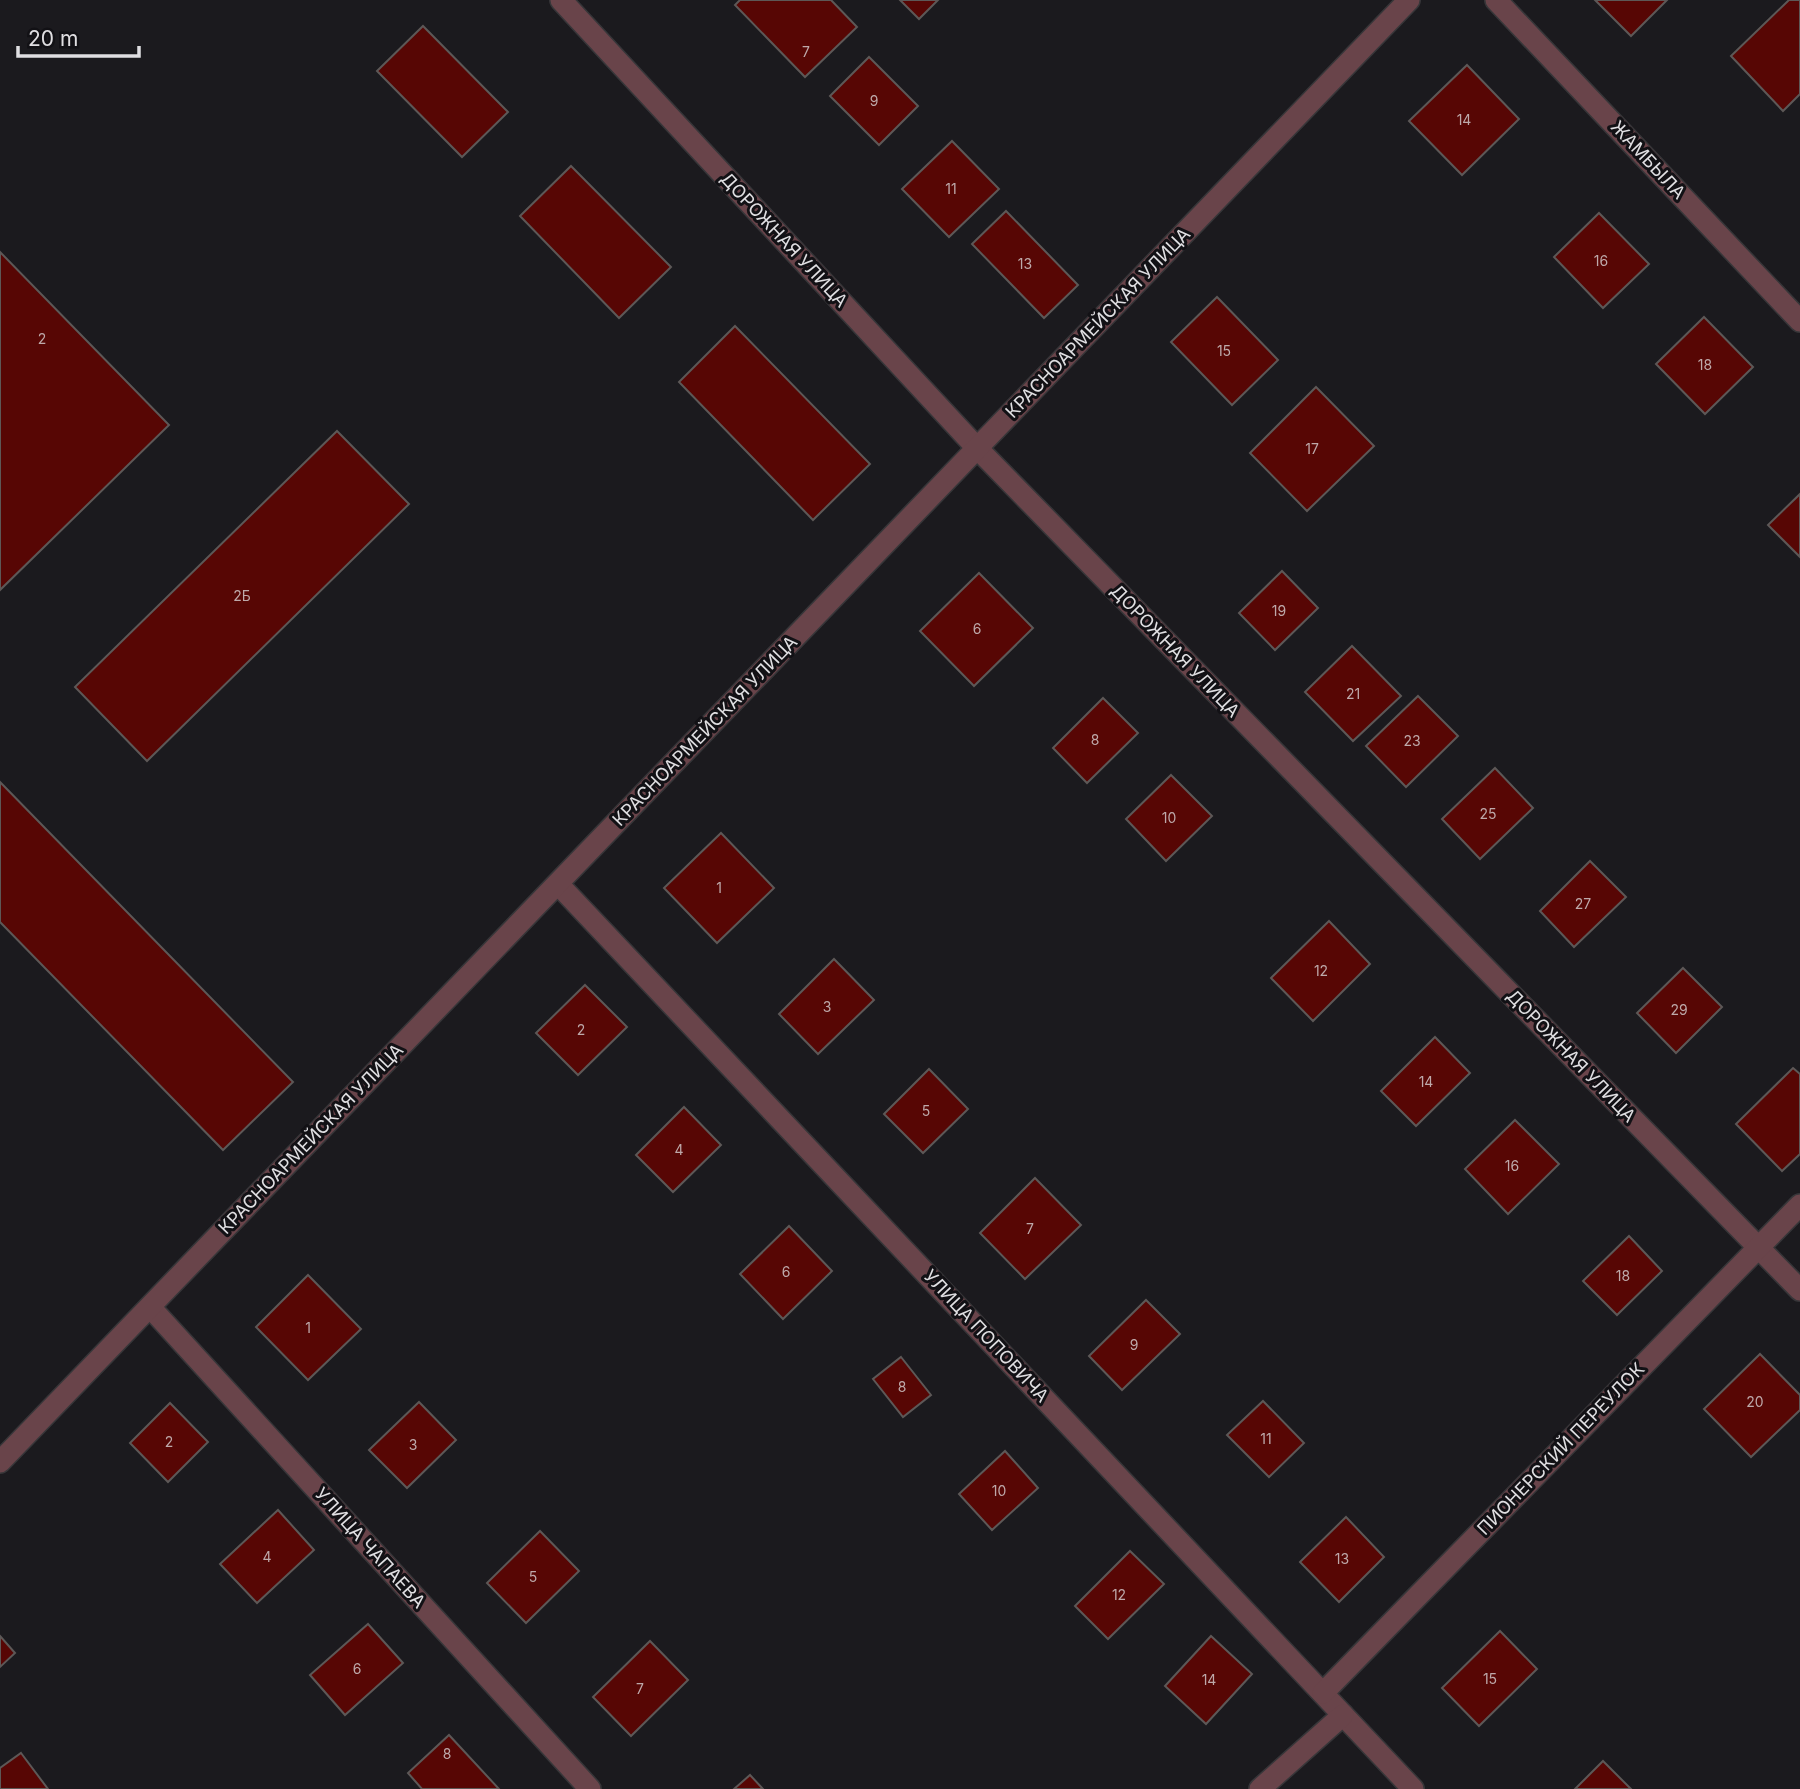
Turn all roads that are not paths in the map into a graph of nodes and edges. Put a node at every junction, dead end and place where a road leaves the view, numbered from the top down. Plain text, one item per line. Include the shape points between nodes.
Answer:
1 (561, 0) edge
2 (1409, 0) edge
3 (1496, 0) edge
4 (1800, 321) edge
5 (977, 448) junction
6 (558, 884) junction
7 (1800, 1205) edge
8 (1758, 1248) junction
9 (1800, 1290) edge
10 (150, 1307) junction
11 (0, 1462) edge
12 (1323, 1693) junction
13 (1343, 1715) junction
14 (590, 1789) edge
15 (1260, 1789) edge
16 (1413, 1789) edge

1 - 5 street, ДОРОЖНАЯ УЛИЦА
2 - 5 street, КРАСНОАРМЕЙСКАЯ УЛИЦА
3 - 4 street, ЖАМБЫЛА
5 - 6 street, КРАСНОАРМЕЙСКАЯ УЛИЦА
5 - 8 street, ДОРОЖНАЯ УЛИЦА
6 - 10 street, КРАСНОАРМЕЙСКАЯ УЛИЦА
6 - 12 street, УЛИЦА ПОПОВИЧА
7 - 8 street, ПИОНЕРСКИЙ ПЕРЕУЛОК
8 - 9 street, ДОРОЖНАЯ УЛИЦА
8 - 12 street, ПИОНЕРСКИЙ ПЕРЕУЛОК
10 - 11 street, КРАСНОАРМЕЙСКАЯ УЛИЦА
10 - 14 street, УЛИЦА ЧАПАЕВА
12 - 13 street, УЛИЦА ПОПОВИЧА
13 - 15 street
13 - 16 street, УЛИЦА ПОПОВИЧА

